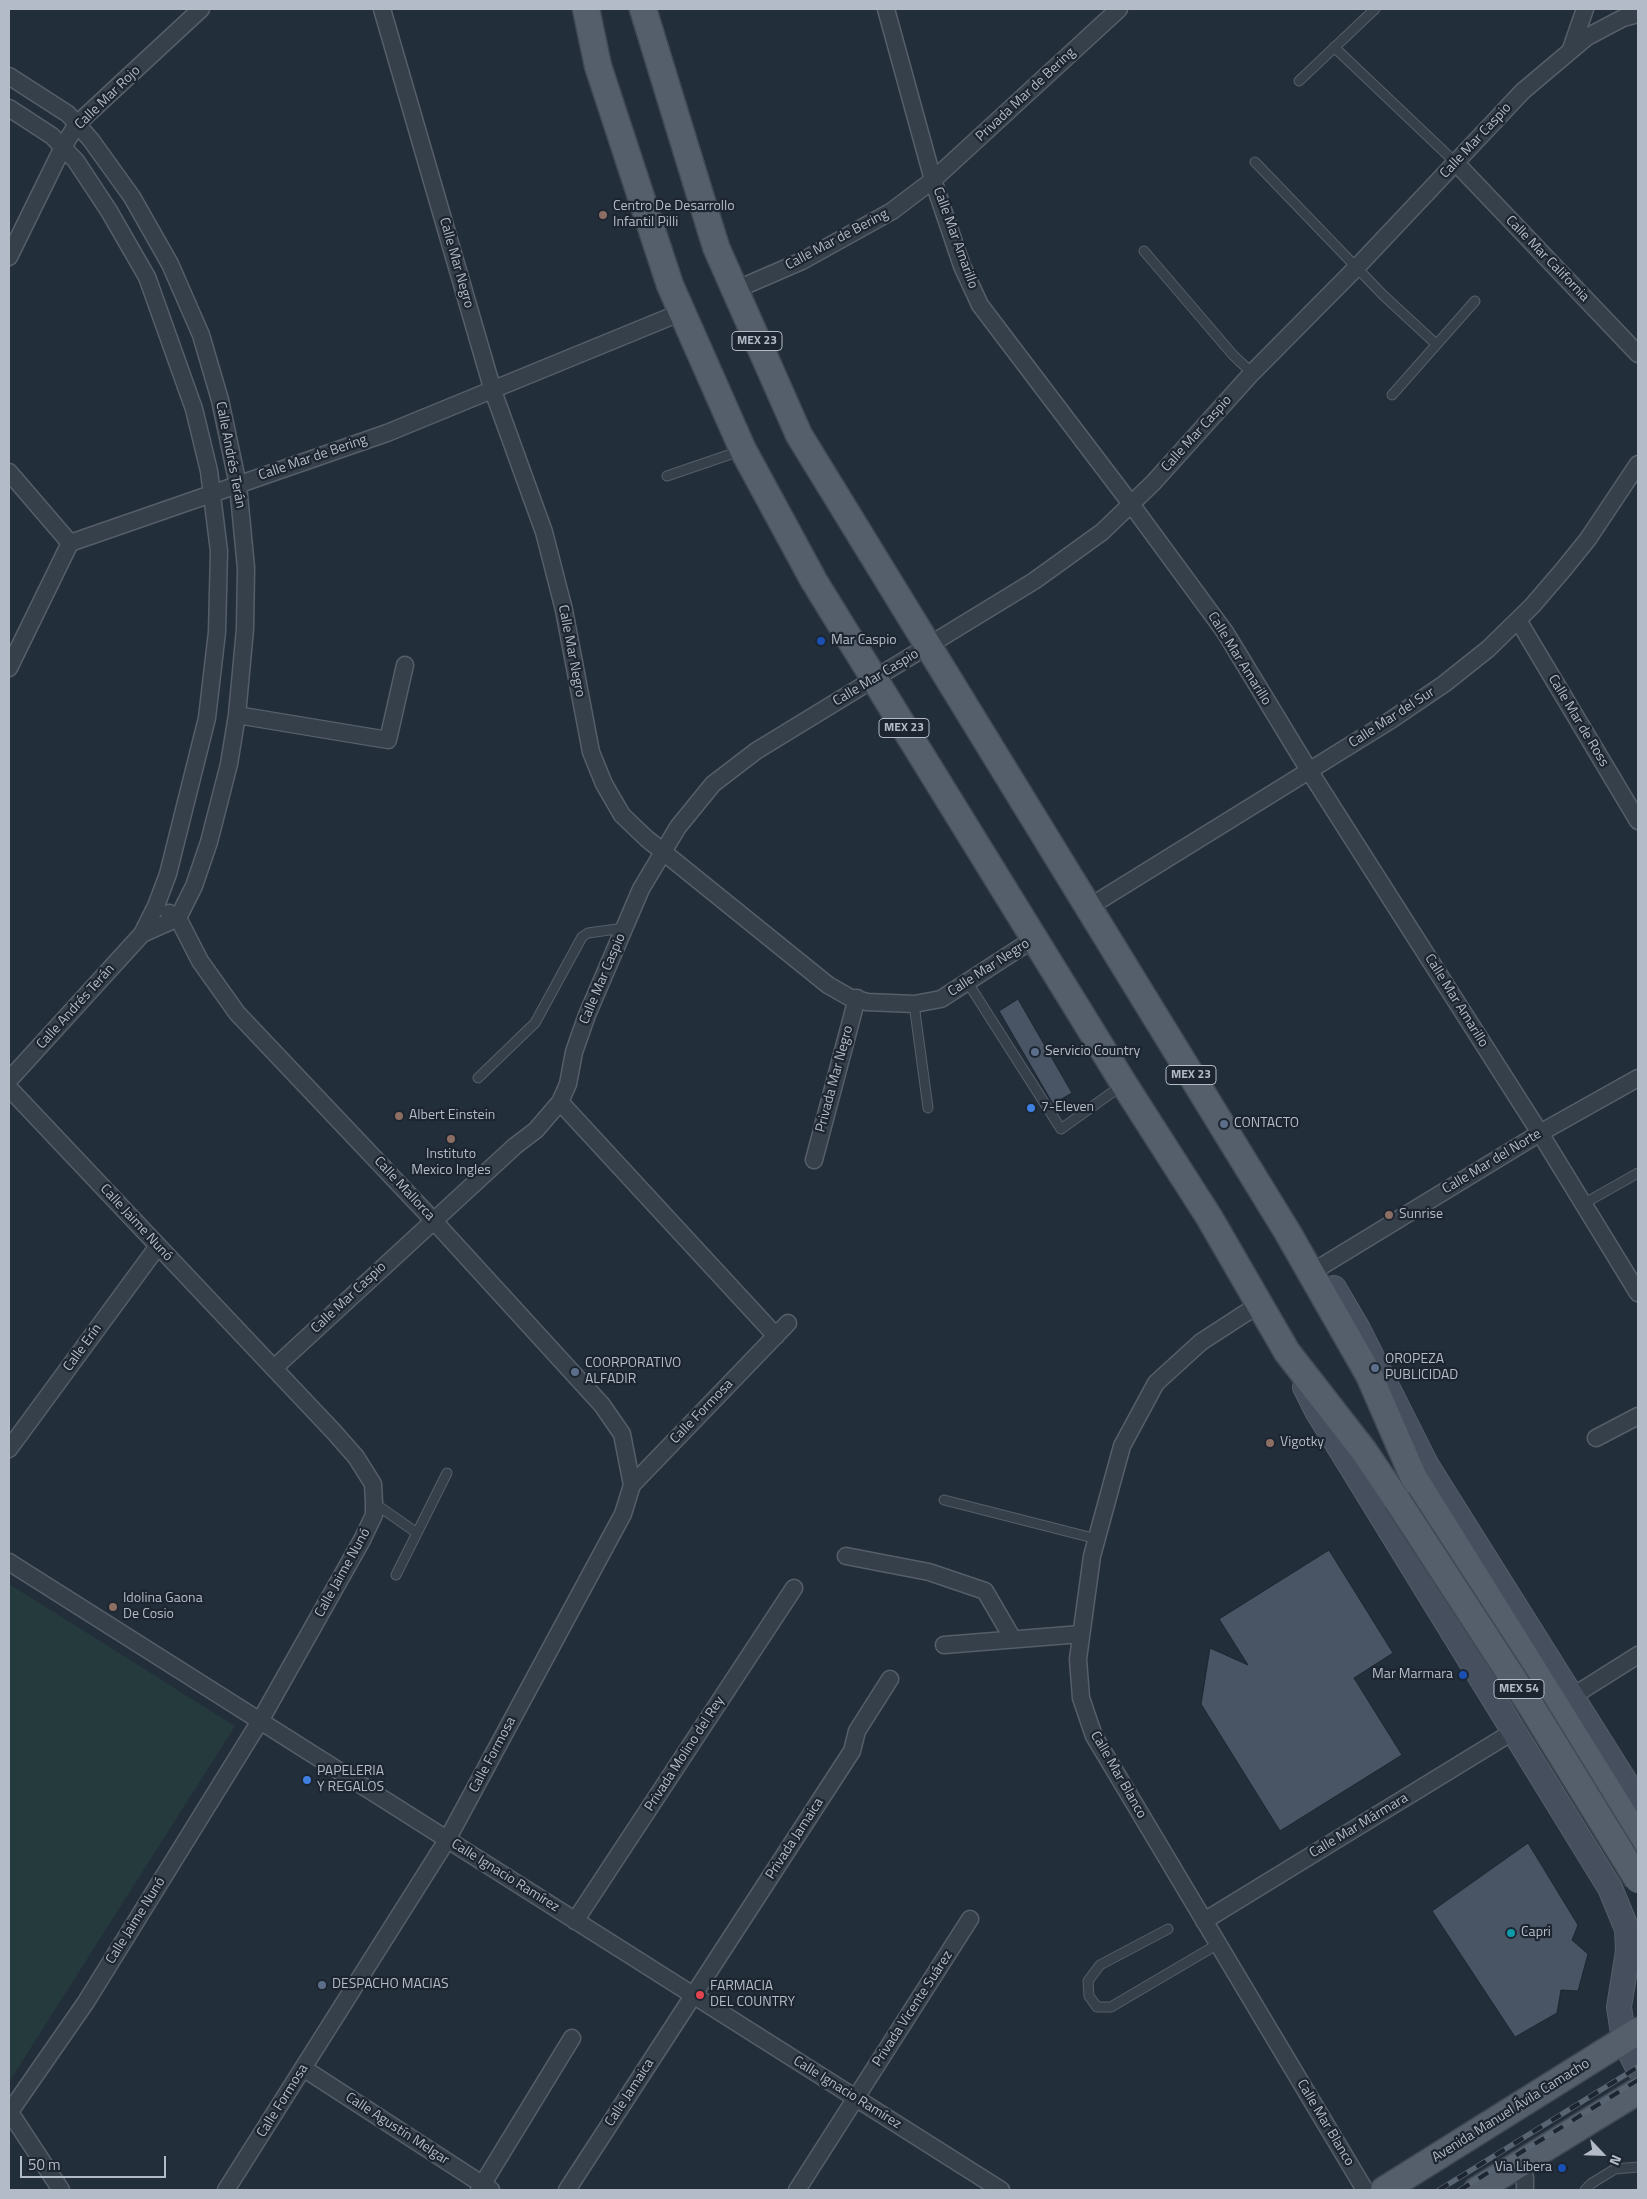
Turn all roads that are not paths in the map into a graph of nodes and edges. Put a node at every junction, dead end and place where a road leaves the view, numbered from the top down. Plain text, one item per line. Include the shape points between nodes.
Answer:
1 (201, 9) edge
2 (382, 9) edge
3 (581, 9) edge
4 (586, 9) edge
5 (643, 9) edge
6 (886, 9) edge
7 (1119, 9) edge
8 (1375, 9) edge
9 (1585, 9) edge
10 (1638, 14) edge
11 (1334, 47) junction
12 (1571, 49) junction
13 (598, 66) junction
14 (9, 76) edge
15 (1299, 80) dead end
16 (9, 108) edge
17 (77, 124) junction
18 (63, 147) junction
19 (1255, 162) dead end
20 (1456, 163) junction
21 (933, 180) junction
22 (1144, 251) dead end
23 (9, 257) edge
24 (1357, 267) junction
25 (735, 290) junction
26 (1475, 301) dead end
27 (682, 312) junction
28 (1436, 344) junction
29 (1638, 354) edge
30 (1252, 373) junction
31 (493, 391) junction
32 (1392, 395) dead end
33 (743, 450) junction
34 (1638, 464) edge
35 (9, 472) edge
36 (667, 476) dead end
37 (238, 485) junction
38 (212, 493) junction
39 (1131, 504) junction
40 (70, 543) junction
41 (1518, 620) junction
42 (928, 647) junction
43 (405, 665) dead end
44 (9, 668) edge
45 (873, 678) junction
46 (238, 715) junction
47 (1310, 772) junction
48 (1638, 822) edge
49 (663, 851) junction
50 (156, 906) junction
51 (1089, 908) junction
52 (178, 918) junction
53 (624, 928) junction
54 (142, 934) junction
55 (1035, 938) junction
56 (968, 983) junction
57 (857, 998) junction
58 (914, 1004) junction
59 (478, 1078) dead end
60 (1638, 1078) edge
61 (9, 1080) edge
62 (1124, 1084) junction
63 (9, 1088) edge
64 (560, 1102) junction
65 (928, 1108) dead end
66 (1540, 1133) junction
67 (814, 1160) dead end
68 (1638, 1173) edge
69 (1582, 1204) junction
70 (433, 1220) junction
71 (1288, 1233) junction
72 (158, 1246) junction
73 (1322, 1266) junction
74 (1638, 1293) edge
75 (1258, 1305) junction
76 (788, 1323) dead end
77 (776, 1336) junction
78 (1287, 1352) junction
79 (274, 1368) junction
80 (1369, 1375) joint
81 (1638, 1416) edge
82 (1596, 1438) dead end
83 (9, 1449) edge
84 (447, 1473) dead end
85 (632, 1485) junction
86 (944, 1500) dead end
87 (374, 1503) junction
88 (417, 1533) junction
89 (1096, 1539) junction
90 (846, 1556) dead end
91 (9, 1562) edge
92 (396, 1575) dead end
93 (794, 1588) dead end
94 (1082, 1634) junction
95 (1013, 1639) junction
96 (944, 1645) dead end
97 (1638, 1655) edge
98 (890, 1679) dead end
99 (1573, 1696) junction
100 (260, 1721) junction
101 (1514, 1731) junction
102 (1638, 1802) edge
103 (1638, 1838) edge
104 (447, 1840) junction
105 (1588, 1849) junction
106 (1638, 1856) edge
107 (1638, 1880) edge
108 (970, 1919) dead end
109 (575, 1921) junction
110 (1204, 1921) junction
111 (1168, 1928) dead end
112 (1218, 1944) junction
113 (1638, 1946) edge
114 (1624, 1975) junction
115 (694, 1996) junction
116 (1631, 2035) edge
117 (572, 2038) dead end
118 (303, 2068) junction
119 (1638, 2068) edge
120 (1638, 2090) edge
121 (856, 2098) junction
122 (9, 2112) edge
123 (1520, 2164) junction
124 (1638, 2167) edge
125 (484, 2188) edge
126 (61, 2190) edge
127 (226, 2190) edge
128 (567, 2190) edge
129 (797, 2190) edge
130 (1000, 2190) edge
131 (1365, 2190) edge
132 (1384, 2190) edge
133 (1477, 2190) edge
134 (1525, 2190) edge
135 (1585, 2190) edge

1 - 17 street, Calle Mar Rojo
2 - 31 street, Calle Mar Negro
3 - 13 main road
4 - 13 main road, MEX 23
5 - 25 main road, MEX 23 via 716,247
6 - 21 street, Calle Mar Amarillo
7 - 21 street, Privada Mar de Bering
8 - 11 lane
9 - 12 street, Calle Mar Caspio
10 - 12 street, Calle Mar Caspio via 1604,27
11 - 15 lane
11 - 20 lane
12 - 20 street, Calle Mar Caspio via 1523,91
13 - 27 main road, MEX 23 via 670,285
14 - 17 street, Calle Andrés Terán via 68,114
16 - 18 street, Calle Andrés Terán
17 - 18 street, Calle Mar Rojo
17 - 37 street, Calle Andrés Terán via 132,197 170,264 201,335 220,400
18 - 23 street, Calle Mar Rojo
18 - 38 street, Calle Andrés Terán via 109,211 147,277 194,409
19 - 24 lane
20 - 24 street, Calle Mar Caspio
20 - 29 street, Calle Mar California
21 - 25 street, Calle Mar de Bering via 892,211 802,260
21 - 39 street, Calle Mar Amarillo via 962,266 980,305
22 - 30 lane
24 - 28 lane
24 - 30 street, Calle Mar Caspio
25 - 42 main road, MEX 23 via 799,435
26 - 28 lane
27 - 31 street, Calle Mar de Bering
27 - 33 main road, MEX 23
28 - 32 lane
30 - 39 street, Calle Mar Caspio
31 - 37 street, Calle Mar de Bering via 387,433
31 - 49 street, Calle Mar Negro via 544,532 564,610 594,760 622,815
33 - 36 lane
33 - 45 main road, MEX 23 via 814,581
34 - 41 street, Calle Mar del Sur via 1588,539
35 - 40 street
37 - 38 street, Calle Mar de Bering
37 - 46 street, Calle Andrés Terán via 246,577
38 - 40 street, Calle Mar de Bering
38 - 50 street, Calle Andrés Terán via 219,551 218,623 207,718 168,874
39 - 42 street, Calle Mar Caspio via 1102,532 1034,581
39 - 47 street, Calle Mar Amarillo via 1225,632
40 - 44 street
41 - 47 street, Calle Mar del Sur via 1444,684
41 - 48 street, Calle Mar de Ross
42 - 45 street, Calle Mar Caspio
42 - 51 main road, MEX 23
43 - 46 street via 388,740
45 - 49 street, Calle Mar Caspio via 756,751 713,784
45 - 55 main road, MEX 23
46 - 52 street, Calle Andrés Terán via 209,842 194,886
47 - 51 street, Calle Mar del Sur
47 - 66 street, Calle Mar Amarillo
49 - 53 street, Calle Mar Caspio
49 - 57 street, Calle Mar Negro via 828,984 849,997
50 - 52 street
50 - 54 street, Calle Andrés Terán
51 - 71 main road, MEX 23
52 - 54 street, Calle Andrés Terán
52 - 70 street, Calle Mallorca via 200,961 237,1013
53 - 59 lane via 588,933 582,937 535,1023
53 - 64 street, Calle Mar Caspio via 587,1015
54 - 61 street, Calle Andrés Terán
55 - 56 street, Calle Mar Negro
55 - 62 main road, MEX 23
56 - 58 street, Calle Mar Negro via 941,999
56 - 62 lane via 1061,1129
57 - 58 street, Calle Mar Negro via 867,1002
57 - 67 street, Privada Mar Negro
58 - 65 lane
60 - 66 street, Calle Mar del Norte
62 - 75 main road, MEX 23 via 1209,1217
63 - 72 street, Calle Jaime Nunó
64 - 70 street, Calle Mar Caspio via 536,1130
64 - 77 street
66 - 69 street, Calle Mar Amarillo
66 - 73 street, Calle Mar del Norte
68 - 69 lane
69 - 74 street, Calle Mar Amarillo
70 - 79 street, Calle Mar Caspio
70 - 85 street, Calle Mallorca via 602,1405 622,1434
71 - 73 main road, MEX 23 via 1305,1241
71 - 80 main road, MEX 23
72 - 79 street, Calle Jaime Nunó
72 - 83 street, Calle Erín
73 - 99 main road, MEX 23 via 1358,1329 1427,1466
75 - 78 main road, MEX 23
75 - 89 street, Calle Mar Blanco via 1201,1342 1156,1383 1122,1446
76 - 77 street, Calle Formosa
77 - 85 street, Calle Formosa
78 - 101 main road, MEX 23 via 1317,1411
78 - 107 main road, MEX 54, bridge via 1364,1451 1397,1500 1531,1706
79 - 87 street, Calle Jaime Nunó via 356,1457 374,1484
80 - 103 main road, MEX 54 via 1413,1476
81 - 82 street
84 - 88 lane
85 - 104 street, Calle Formosa via 623,1514
86 - 89 lane
87 - 88 lane
87 - 100 street, Calle Jaime Nunó via 374,1515 362,1540
88 - 92 lane
89 - 94 street, Calle Mar Blanco
90 - 95 street via 930,1572 985,1591
91 - 100 street, Calle Ignacio Ramírez
93 - 109 street, Privada Molino del Rey
94 - 95 street
94 - 110 street, Calle Mar Blanco via 1078,1659 1081,1698 1094,1736
95 - 96 street
97 - 99 street
98 - 115 street, Privada Jamaica via 857,1731 852,1751
99 - 102 main road, MEX 23
100 - 104 street, Calle Ignacio Ramírez
100 - 122 street, Calle Jaime Nunó via 86,2002
101 - 105 main road, MEX 23
101 - 110 street, Calle Mar Mármara
104 - 109 street, Calle Ignacio Ramírez
104 - 118 street, Calle Formosa
105 - 106 main road via 1608,1864 1625,1864
105 - 114 main road, MEX 23 via 1610,1888 1627,1929
108 - 121 street, Privada Vicente Suárez
109 - 115 street, Calle Ignacio Ramírez
110 - 112 street, Calle Mar Blanco
111 - 112 lane via 1100,1965 1088,1981 1089,1996 1097,2007 1111,2007
112 - 131 street, Calle Mar Blanco
113 - 114 main road, MEX 23
114 - 116 main road, MEX 23 via 1619,2007
115 - 121 street, Calle Ignacio Ramírez
115 - 128 street, Calle Jamaica
116 - 119 main road, MEX 23
116 - 132 main road, Avenida Manuel Ávila Camacho
117 - 125 street
118 - 125 street, Calle Agustín Melgar
118 - 127 street, Calle Formosa
120 - 123 main road
121 - 129 street, Privada Vicente Suárez
121 - 130 street, Calle Ignacio Ramírez
122 - 126 street
123 - 133 main road
123 - 134 street
124 - 135 lane via 1615,2170

